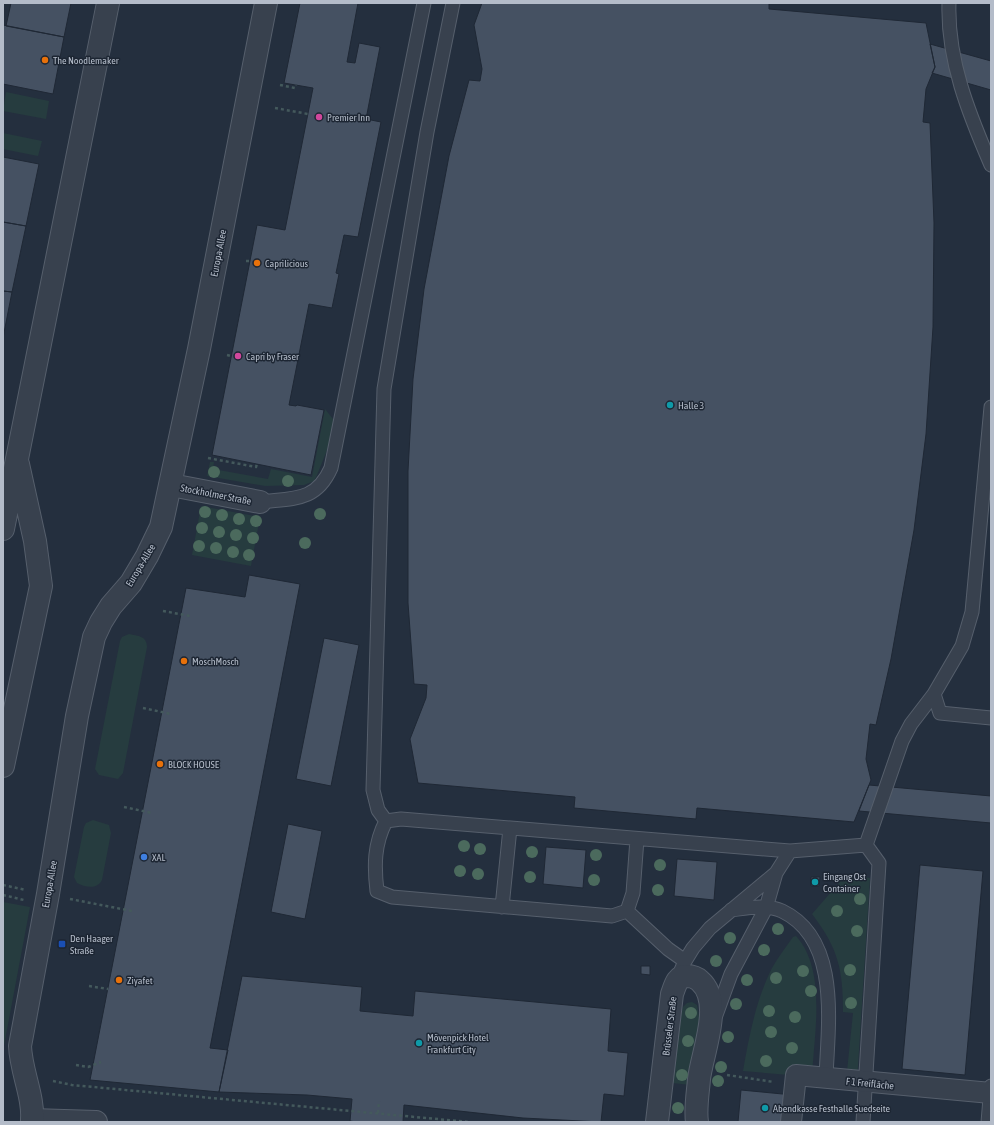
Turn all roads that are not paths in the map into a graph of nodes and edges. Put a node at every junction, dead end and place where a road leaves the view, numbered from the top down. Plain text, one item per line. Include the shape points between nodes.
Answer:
1 (108, 3) edge
2 (266, 3) edge
3 (424, 3) edge
4 (453, 3) edge
5 (949, 3) edge
6 (987, 145) edge
7 (991, 165) edge
8 (991, 407) edge
9 (9, 456) edge
10 (171, 485) junction
11 (260, 502) joint
12 (3, 529) edge
13 (934, 694) junction
14 (3, 710) edge
15 (991, 718) edge
16 (3, 744) edge
17 (3, 766) edge
18 (386, 821) junction
19 (510, 828) junction
20 (637, 839) junction
21 (866, 845) junction
22 (790, 851) junction
23 (776, 873) junction
24 (502, 907) junction
25 (766, 908) junction
26 (731, 910) junction
27 (627, 911) junction
28 (681, 971) junction
29 (709, 1034) junction
30 (826, 1077) dead end
31 (865, 1083) junction
32 (991, 1091) edge
33 (32, 1121) edge
34 (96, 1122) edge
35 (657, 1122) edge
36 (697, 1122) edge
37 (792, 1122) edge
38 (862, 1122) edge
39 (988, 1122) edge

1 - 9 street
2 - 10 street, Europa-Allee
3 - 11 lane via 332,468 326,481 316,491 304,496
4 - 18 lane via 427,132 384,389 374,790 378,810
5 - 6 lane via 954,59 964,96
6 - 7 lane
8 - 13 lane via 972,612 962,646
9 - 12 street
9 - 17 street via 35,541 41,586
10 - 11 street, Stockholmer Straße
10 - 33 street, Europa-Allee via 161,527 147,556 131,583 101,622 94,637 77,716 20,1046 21,1063 32,1102
13 - 15 lane via 940,713
13 - 21 lane via 911,724 902,741
14 - 16 street
18 - 19 lane via 402,819
18 - 24 lane via 378,836 375,872 377,891 392,897
19 - 20 lane
19 - 24 lane
20 - 22 lane
20 - 27 lane via 633,893
21 - 22 lane
21 - 31 lane via 879,863
22 - 23 lane
23 - 25 lane
23 - 26 lane
24 - 27 lane via 612,916
25 - 26 lane
25 - 29 lane via 731,974
25 - 30 lane via 782,911 798,921 818,949 828,985
26 - 28 lane via 710,928 693,948
27 - 28 lane via 668,949
28 - 29 street via 684,976 692,976 706,986 711,1003
28 - 35 street, Brüsseler Straße via 670,1008
29 - 36 street via 699,1078
31 - 32 street, F 1 Freifläche
31 - 37 street, F 1 Freifläche via 796,1075
31 - 38 lane
32 - 39 lane
33 - 34 street

